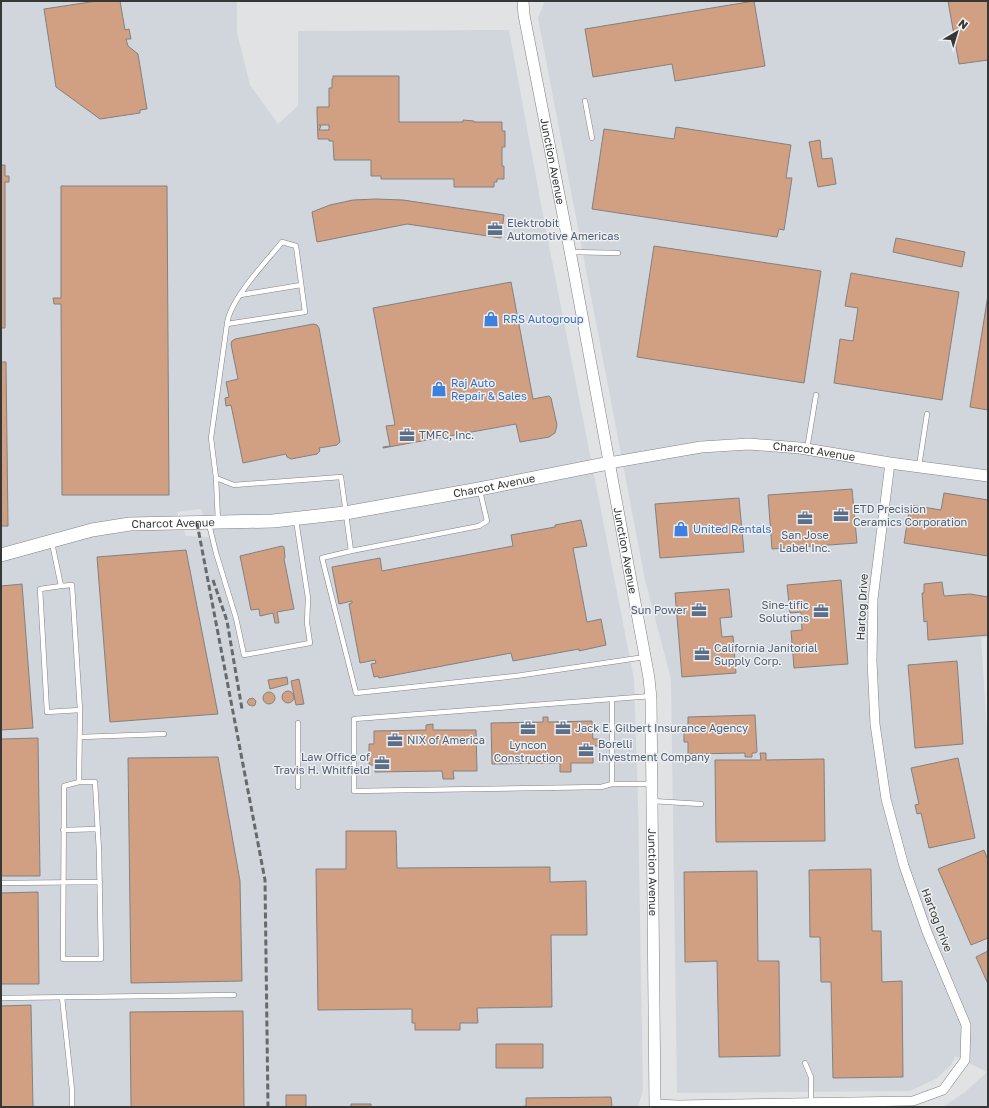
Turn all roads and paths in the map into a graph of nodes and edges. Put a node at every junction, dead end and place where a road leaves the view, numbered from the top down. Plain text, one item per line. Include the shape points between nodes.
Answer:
1 (523, 1) edge
2 (585, 101) dead end
3 (592, 138) dead end
4 (570, 252) junction
5 (618, 253) dead end
6 (301, 285) junction
7 (240, 295) junction
8 (226, 324) junction
9 (816, 396) dead end
10 (927, 414) dead end
11 (807, 449) junction
12 (609, 463) junction
13 (890, 463) junction
14 (918, 467) junction
15 (988, 476) edge
16 (216, 478) junction
17 (479, 489) junction
18 (345, 513) junction
19 (296, 519) junction
20 (214, 522) junction
21 (52, 541) junction
22 (351, 552) junction
23 (1, 555) edge
24 (61, 586) junction
25 (646, 657) junction
26 (651, 696) junction
27 (612, 699) junction
28 (80, 710) junction
29 (298, 723) dead end
30 (164, 734) dead end
31 (80, 737) junction
32 (79, 782) junction
33 (612, 784) junction
34 (652, 784) junction
35 (298, 787) dead end
36 (652, 801) junction
37 (701, 804) dead end
38 (63, 830) junction
39 (98, 830) junction
40 (63, 882) junction
41 (100, 882) junction
42 (1, 883) edge
43 (234, 995) dead end
44 (62, 997) junction
45 (1, 998) edge
46 (805, 1063) dead end
47 (811, 1103) junction
48 (655, 1105) edge
49 (72, 1107) edge

1 - 4 street, Junction Avenue
2 - 3 lane
4 - 5 lane
4 - 12 street, Junction Avenue
6 - 7 lane
6 - 7 lane via 296,246 282,242
6 - 8 lane via 305,312
7 - 8 lane
8 - 16 lane via 211,438
9 - 11 lane
10 - 14 lane
11 - 12 street, Charcot Avenue via 749,444 708,446
11 - 13 street, Charcot Avenue
12 - 17 main road, Charcot Avenue
12 - 25 street, Junction Avenue
13 - 14 street, Charcot Avenue
13 - 47 street, Hartog Drive via 873,599 875,724 886,799 904,866 927,932 966,1025 965,1060 943,1090 913,1101
14 - 15 street, Charcot Avenue
16 - 18 lane via 234,485 341,477
16 - 20 lane
17 - 18 main road, Charcot Avenue
17 - 22 lane via 487,520 479,526
18 - 19 main road, Charcot Avenue
18 - 22 lane
19 - 20 main road, Charcot Avenue
19 - 20 lane via 308,598 307,623 310,643 244,655 236,618 216,554
20 - 21 main road, Charcot Avenue via 130,524 92,530
21 - 23 main road, Charcot Avenue
21 - 24 lane
22 - 25 lane via 322,558 356,693 516,676
24 - 28 lane via 72,585
24 - 28 lane via 40,589 47,712
25 - 26 street, Junction Avenue
26 - 27 lane
26 - 34 street, Junction Avenue
27 - 33 lane
27 - 33 lane via 354,719 354,791 601,787
28 - 31 lane
29 - 35 lane
30 - 31 lane
31 - 32 lane
32 - 38 lane via 64,786
32 - 39 lane via 95,782
33 - 34 lane
34 - 36 street, Junction Avenue
36 - 37 lane
36 - 48 street, Junction Avenue
38 - 39 lane
38 - 40 lane
39 - 41 lane
40 - 41 lane
40 - 41 lane via 63,959 101,959
40 - 42 lane
43 - 44 lane
44 - 45 lane
44 - 49 lane
46 - 47 lane via 811,1077
47 - 48 street, Hartog Drive

